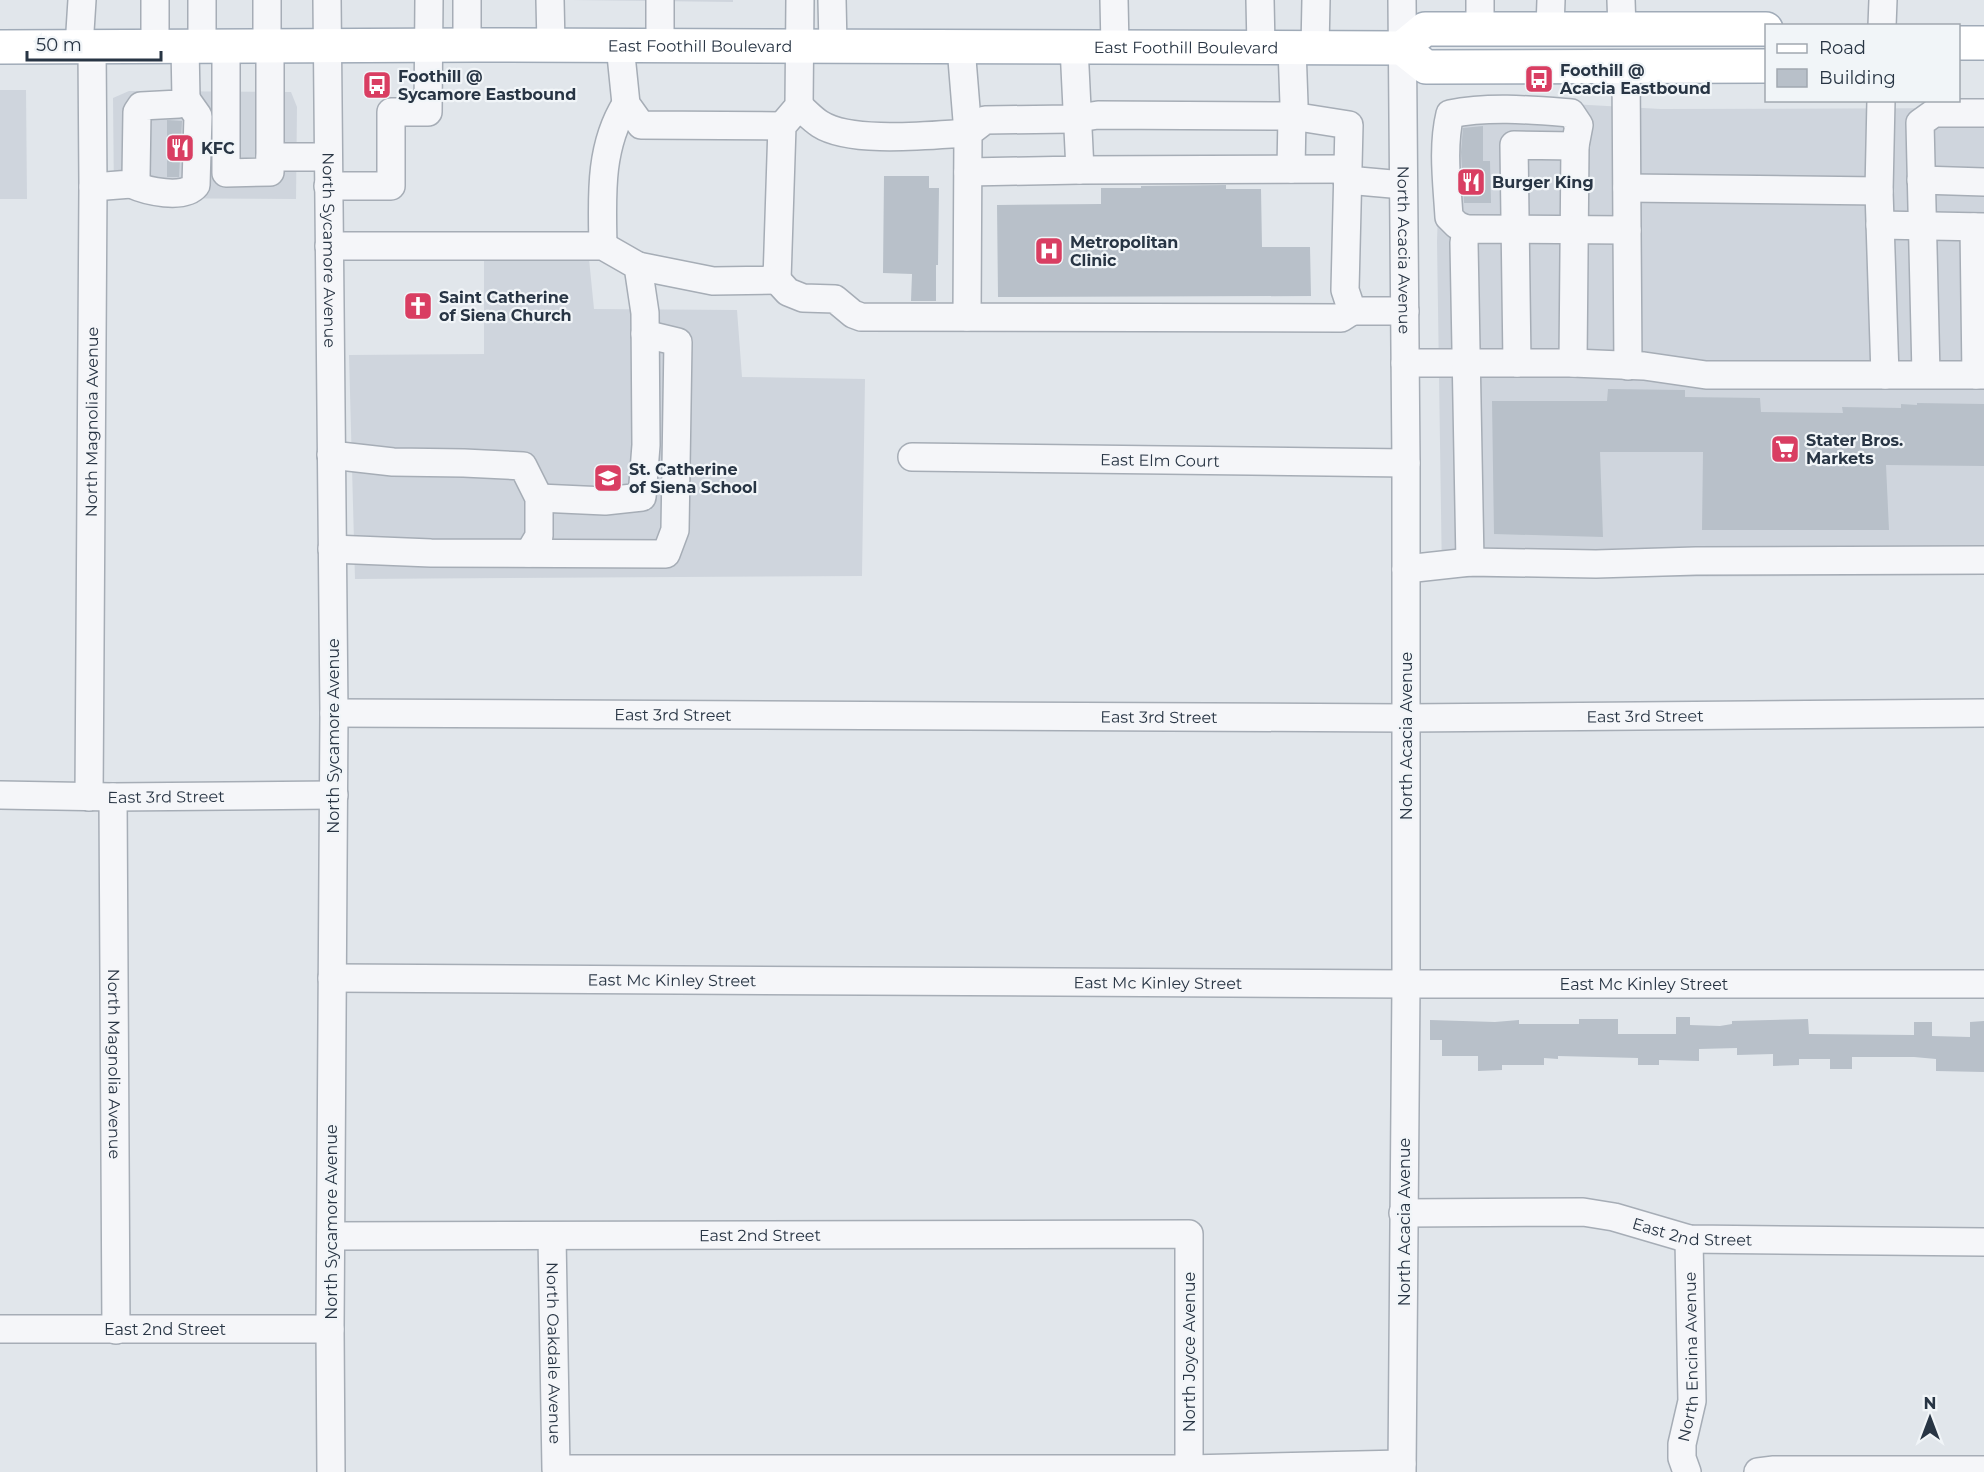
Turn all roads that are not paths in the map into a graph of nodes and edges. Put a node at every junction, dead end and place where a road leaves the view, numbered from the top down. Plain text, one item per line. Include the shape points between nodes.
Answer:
1 (82, 0) edge
2 (155, 0) edge
3 (202, 0) edge
4 (267, 0) edge
5 (327, 0) edge
6 (429, 0) edge
7 (467, 0) edge
8 (550, 0) edge
9 (660, 0) edge
10 (800, 0) edge
11 (832, 0) edge
12 (1114, 0) edge
13 (1260, 0) edge
14 (1316, 0) edge
15 (1402, 0) edge
16 (1883, 0) edge
17 (1480, 14) edge
18 (1550, 14) edge
19 (1622, 14) edge
20 (1882, 24) edge
21 (1765, 29) edge
22 (1960, 43) edge
23 (1984, 43) edge
24 (326, 45) junction
25 (428, 45) junction
26 (467, 45) junction
27 (551, 45) junction
28 (620, 45) junction
29 (192, 46) junction
30 (269, 46) junction
31 (660, 46) junction
32 (800, 46) junction
33 (833, 46) junction
34 (961, 46) junction
35 (0, 47) edge
36 (85, 47) junction
37 (1074, 47) junction
38 (1115, 47) junction
39 (1290, 48) junction
40 (1402, 48) junction
41 (1626, 65) junction
42 (1765, 66) edge
43 (186, 99) junction
44 (1881, 102) edge
45 (626, 104) junction
46 (1984, 113) edge
47 (790, 116) junction
48 (1292, 116) junction
49 (1079, 119) junction
50 (968, 133) junction
51 (1575, 146) junction
52 (328, 157) junction
53 (270, 165) junction
54 (1291, 169) junction
55 (1080, 170) junction
56 (968, 172) junction
57 (1347, 175) junction
58 (1921, 180) junction
59 (1984, 182) edge
60 (130, 184) junction
61 (1403, 185) junction
62 (328, 186) junction
63 (93, 187) junction
64 (1627, 188) junction
65 (1879, 191) junction
66 (1880, 225) junction
67 (1922, 226) junction
68 (1979, 227) edge
69 (1515, 228) junction
70 (1466, 229) junction
71 (1574, 229) junction
72 (1627, 230) junction
73 (329, 246) junction
74 (603, 246) junction
75 (638, 266) junction
76 (777, 280) junction
77 (1352, 311) junction
78 (1405, 311) junction
79 (967, 317) junction
80 (645, 334) junction
81 (1405, 363) junction
82 (1465, 363) junction
83 (1517, 363) junction
84 (1573, 363) junction
85 (1628, 366) junction
86 (1885, 375) junction
87 (1926, 375) junction
88 (1980, 375) edge
89 (331, 454) junction
90 (912, 457) dead end
91 (1406, 463) junction
92 (539, 498) junction
93 (332, 549) junction
94 (529, 553) junction
95 (1984, 560) edge
96 (1470, 562) junction
97 (1406, 569) junction
98 (334, 713) junction
99 (1984, 713) edge
100 (1406, 717) junction
101 (0, 795) edge
102 (334, 795) junction
103 (101, 797) junction
104 (332, 978) junction
105 (1406, 984) junction
106 (1984, 984) edge
107 (1403, 1213) junction
108 (1189, 1234) joint
109 (331, 1236) junction
110 (552, 1236) junction
111 (1689, 1239) junction
112 (1984, 1242) edge
113 (0, 1329) edge
114 (330, 1329) junction
115 (116, 1330) junction
116 (1402, 1468) edge
117 (1189, 1469) junction
118 (1984, 1470) edge
119 (332, 1472) edge
120 (1687, 1472) edge
121 (1758, 1472) edge

1 - 36 street, North Magnolia Avenue
2 - 29 street
3 - 29 street
4 - 30 street
5 - 24 street, North Sycamore Avenue
6 - 25 street
7 - 26 street
8 - 27 street
9 - 31 street
10 - 32 street
11 - 33 street
12 - 38 street
13 - 39 street
14 - 39 street
15 - 40 street, North Acacia Avenue
16 - 20 street
17 - 18 main road
17 - 40 main road via 1425,29
18 - 19 main road
19 - 21 main road
22 - 23 main road
24 - 25 main road, East Foothill Boulevard
24 - 30 main road, East Foothill Boulevard
24 - 52 street, North Sycamore Avenue
25 - 26 main road, East Foothill Boulevard
25 - 62 street via 428,112 391,112 391,186
26 - 27 main road, East Foothill Boulevard
27 - 28 main road, East Foothill Boulevard
28 - 31 main road, East Foothill Boulevard
28 - 45 street
29 - 30 main road, East Foothill Boulevard
29 - 36 main road, East Foothill Boulevard
29 - 43 street
29 - 53 street via 226,173
30 - 53 street
31 - 32 main road, East Foothill Boulevard
32 - 33 main road, East Foothill Boulevard
32 - 47 street
33 - 34 main road, East Foothill Boulevard
34 - 37 main road, East Foothill Boulevard
34 - 50 street
35 - 36 main road, East Foothill Boulevard
36 - 63 street, North Magnolia Avenue
37 - 38 main road, East Foothill Boulevard
37 - 49 street
38 - 39 main road, East Foothill Boulevard
39 - 40 main road, East Foothill Boulevard
39 - 48 street
40 - 41 main road via 1426,67
40 - 61 street, North Acacia Avenue
41 - 42 main road
41 - 64 street
43 - 60 street via 179,104 141,106 137,112 136,177
43 - 60 street via 198,116 196,185 187,192 152,192
44 - 65 street
45 - 47 street via 640,125
45 - 74 street via 614,122 602,181
46 - 58 street via 1934,113 1920,123
47 - 50 street via 853,135
47 - 76 street
48 - 49 street via 1098,115
48 - 54 street
48 - 57 street via 1349,124
49 - 50 street via 985,120
49 - 55 street
50 - 56 street
51 - 69 street via 1514,145
51 - 70 street via 1579,125 1571,113 1470,110 1450,114 1446,130 1449,217
51 - 71 street
52 - 53 street
52 - 62 street, North Sycamore Avenue
54 - 55 street
54 - 57 street
55 - 56 street
56 - 79 street
57 - 61 street
57 - 77 street via 1345,290
58 - 59 street
58 - 67 street
60 - 63 street
61 - 78 street, North Acacia Avenue
62 - 73 street, North Sycamore Avenue
63 - 103 street, North Magnolia Avenue
64 - 65 street
64 - 72 street
65 - 66 street
66 - 67 street
66 - 86 street
67 - 68 street
67 - 87 street
68 - 88 street
69 - 70 street
69 - 71 street
69 - 83 street
70 - 82 street
71 - 72 street
71 - 84 street
72 - 85 street
73 - 74 street
73 - 89 street, North Sycamore Avenue
74 - 75 street
75 - 76 street via 713,281
75 - 80 street
76 - 79 street via 788,292 804,298 835,299 861,316
77 - 78 street
77 - 79 street via 1341,318
78 - 81 street, North Acacia Avenue
80 - 92 street via 646,445 642,497 605,501
80 - 94 street via 678,342 675,530 666,554
81 - 82 street
81 - 91 street, North Acacia Avenue
82 - 83 street
82 - 96 street
83 - 84 street
84 - 85 street
85 - 86 street via 1706,375
86 - 87 street
87 - 88 street
89 - 92 street via 393,462 523,466
89 - 93 street, North Sycamore Avenue
90 - 91 street, East Elm Court
91 - 97 street, North Acacia Avenue
92 - 94 street via 539,536
93 - 94 street
93 - 98 street, North Sycamore Avenue
95 - 96 street
96 - 97 street
97 - 100 street, North Acacia Avenue
98 - 100 street, East 3rd Street
98 - 102 street, North Sycamore Avenue
99 - 100 street, East 3rd Street
100 - 105 street, North Acacia Avenue
101 - 103 street, East 3rd Street
102 - 103 street, East 3rd Street
102 - 104 street, North Sycamore Avenue
103 - 115 street, North Magnolia Avenue
104 - 105 street, East Mc Kinley Street
104 - 109 street, North Sycamore Avenue
105 - 106 street, East Mc Kinley Street
105 - 107 street, North Acacia Avenue
107 - 111 street, East 2nd Street via 1583,1212 1614,1216
107 - 116 street, North Acacia Avenue
108 - 110 street, East 2nd Street
108 - 117 street, North Joyce Avenue
109 - 110 street, East 2nd Street
109 - 114 street, North Sycamore Avenue
110 - 117 street, North Oakdale Avenue via 556,1469
111 - 112 street, East 2nd Street
111 - 120 street, North Encina Avenue via 1692,1401 1682,1444
113 - 115 street, East 2nd Street
114 - 115 street, East 2nd Street
114 - 119 street, North Sycamore Avenue
116 - 117 street
118 - 121 street

